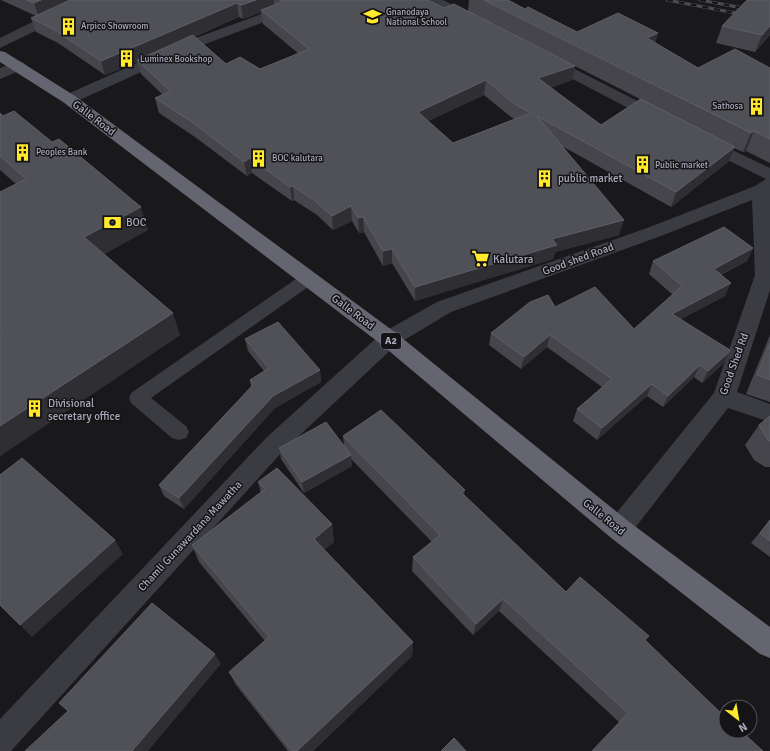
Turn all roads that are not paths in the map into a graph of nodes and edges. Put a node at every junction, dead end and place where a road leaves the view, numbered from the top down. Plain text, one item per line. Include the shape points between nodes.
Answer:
1 (88, 0) edge
2 (432, 0) edge
3 (276, 13) edge
4 (488, 29) edge
5 (0, 44) edge
6 (531, 51) edge
7 (0, 55) edge
8 (19, 66) junction
9 (0, 74) edge
10 (69, 99) junction
11 (671, 124) edge
12 (693, 135) edge
13 (767, 183) edge
14 (309, 278) junction
15 (389, 339) junction
16 (724, 397) junction
17 (770, 414) edge
18 (179, 432) dead end
19 (619, 529) junction
20 (770, 644) edge
21 (0, 741) edge

1 - 5 street
2 - 4 street
3 - 10 street via 187,46
6 - 11 street
7 - 8 highway, Galle Road / A2
8 - 9 street
8 - 10 highway, Galle Road / A2
10 - 14 highway, Galle Road / A2
12 - 13 street
13 - 15 street, Good shed Road via 654,232 444,307
13 - 16 street, Good Shed Rd via 765,274
14 - 15 highway, Galle Road / A2
14 - 18 lane via 138,398
15 - 19 highway, Galle Road / A2
15 - 21 street, Chamli Gunawardana Mawatha via 275,444
16 - 17 street
16 - 19 street, Good Shed Rd
19 - 20 highway, Galle Road / A2

